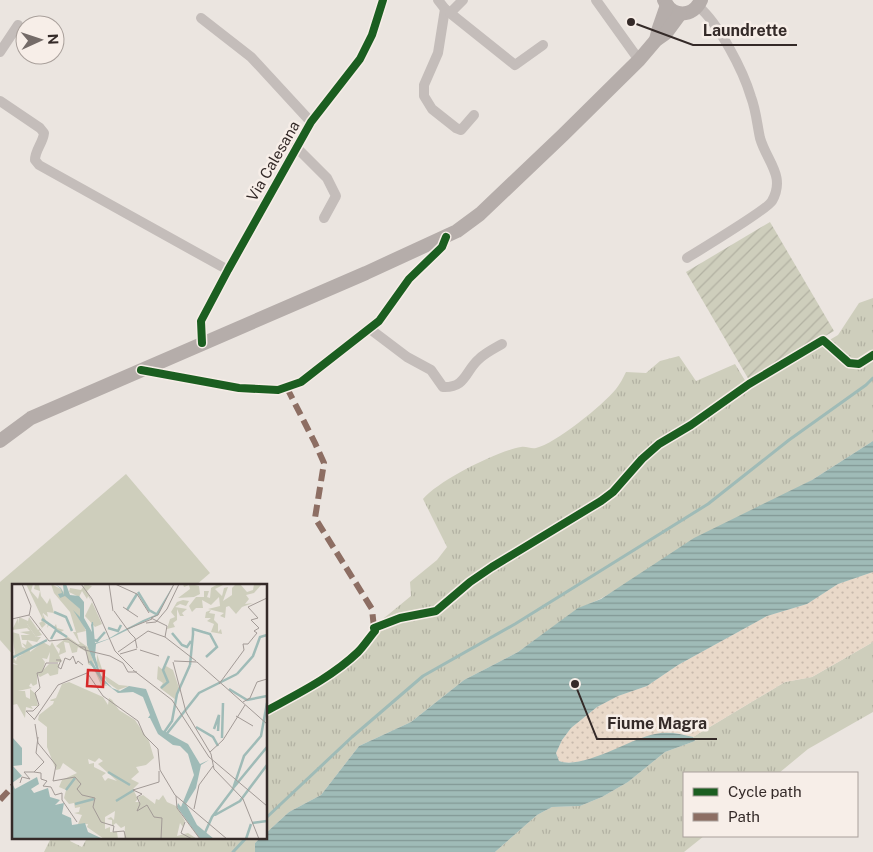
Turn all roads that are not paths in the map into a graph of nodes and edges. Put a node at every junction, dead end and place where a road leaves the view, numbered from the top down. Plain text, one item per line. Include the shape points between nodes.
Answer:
1 (384, 0) edge
2 (438, 0) edge
3 (463, 0) edge
4 (596, 0) edge
5 (665, 3) edge
6 (700, 3) edge
7 (447, 11) junction
8 (680, 14) junction
9 (201, 18) dead end
10 (15, 30) edge
11 (656, 40) junction
12 (543, 45) dead end
13 (0, 52) edge
14 (639, 60) junction
15 (0, 101) edge
16 (474, 116) dead end
17 (311, 122) junction
18 (296, 147) junction
19 (324, 218) dead end
20 (446, 237) junction
21 (687, 258) dead end
22 (228, 270) junction
23 (370, 330) junction
24 (202, 343) junction
25 (502, 344) dead end
26 (142, 370) junction
27 (0, 441) edge

1 - 17 street, Via Calesana via 360,59
2 - 7 street
3 - 7 street
4 - 14 street
5 - 8 main road
5 - 11 main road
6 - 8 main road via 690,12
6 - 21 street via 736,60 758,120 760,137 778,179 778,187 772,204
7 - 12 street via 515,65
7 - 16 street via 438,54 424,85 424,96 432,109 460,130
8 - 11 main road via 666,33
9 - 17 street via 251,57
10 - 13 street
11 - 14 main road
14 - 20 main road via 480,214
15 - 22 street via 44,133 35,153 34,160 39,165
17 - 18 street, Via Calesana
18 - 19 street via 327,178 336,196
18 - 22 street, Via Calesana
20 - 23 street via 442,247 409,279
20 - 24 main road
22 - 24 street, Via Calesana via 201,321
23 - 25 street via 431,370 443,387 462,382 478,359
23 - 26 street via 301,382 278,390 239,388
24 - 26 main road
26 - 27 main road via 31,418

